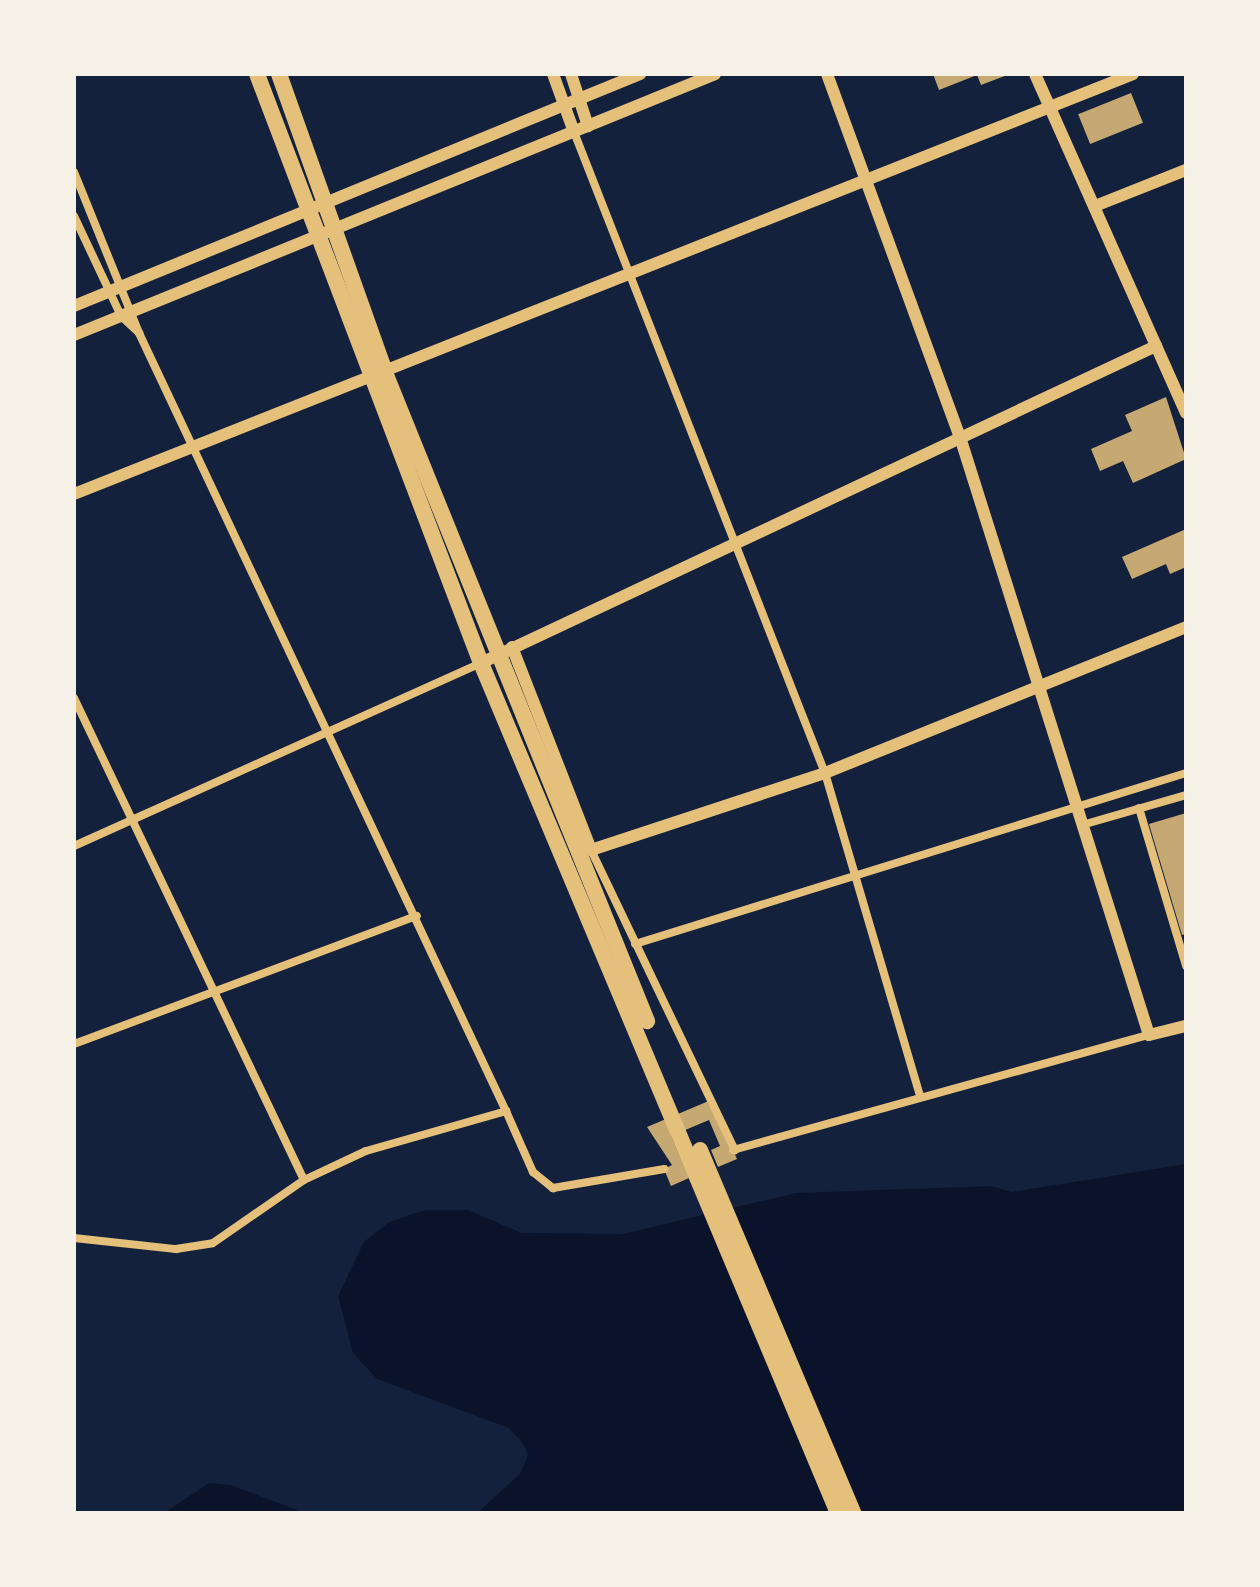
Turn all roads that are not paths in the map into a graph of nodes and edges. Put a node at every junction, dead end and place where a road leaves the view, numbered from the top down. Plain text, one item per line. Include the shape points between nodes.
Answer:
1 (257, 74) edge
2 (279, 74) edge
3 (553, 74) edge
4 (571, 74) edge
5 (640, 74) edge
6 (715, 74) edge
7 (827, 74) edge
8 (1035, 74) edge
9 (1133, 74) edge
10 (580, 98) junction
11 (565, 105) junction
12 (1051, 110) junction
13 (588, 126) junction
14 (574, 132) junction
15 (586, 150) junction
16 (454, 151) junction
17 (1186, 170) edge
18 (74, 172) edge
19 (465, 177) junction
20 (867, 183) junction
21 (1095, 206) junction
22 (317, 209) junction
23 (74, 216) edge
24 (326, 234) junction
25 (634, 274) junction
26 (122, 286) junction
27 (108, 292) junction
28 (74, 306) edge
29 (127, 313) junction
30 (74, 335) edge
31 (1156, 346) junction
32 (378, 378) junction
33 (1186, 413) edge
34 (960, 437) junction
35 (196, 449) junction
36 (74, 494) edge
37 (739, 539) junction
38 (1186, 627) edge
39 (512, 647) junction
40 (488, 659) junction
41 (1043, 691) junction
42 (502, 694) junction
43 (74, 698) edge
44 (330, 728) junction
45 (825, 773) junction
46 (1186, 773) edge
47 (1186, 795) edge
48 (1076, 807) junction
49 (1139, 808) junction
50 (131, 821) junction
51 (1082, 825) junction
52 (74, 846) edge
53 (591, 850) junction
54 (860, 874) junction
55 (417, 916) junction
56 (635, 944) junction
57 (1183, 949) edge
58 (1186, 966) edge
59 (217, 994) junction
60 (1186, 1026) edge
61 (1149, 1035) junction
62 (74, 1044) edge
63 (919, 1093) junction
64 (506, 1111) junction
65 (664, 1169) dead end
66 (304, 1180) junction
67 (74, 1238) edge
68 (838, 1513) edge
69 (853, 1513) edge

1 - 22 highway
2 - 22 highway
3 - 11 street
4 - 10 street
5 - 10 street
6 - 13 street
7 - 20 street
8 - 12 street
9 - 12 street
10 - 11 street
10 - 13 street
11 - 14 street
11 - 16 street
12 - 20 street
12 - 21 street
13 - 14 street
13 - 15 street
14 - 15 street
14 - 19 street
15 - 25 street
16 - 19 street
16 - 22 street
17 - 21 street
18 - 26 street
19 - 24 street
20 - 25 street
20 - 34 street
21 - 31 street
22 - 24 highway
22 - 26 street
23 - 27 street
24 - 29 street
24 - 32 highway
25 - 32 street
25 - 37 street
26 - 27 street
26 - 29 street
27 - 28 street
27 - 29 street
29 - 30 street
29 - 35 street
31 - 33 street
31 - 34 street
32 - 35 street
32 - 40 highway
34 - 37 street
34 - 41 street
35 - 36 street
35 - 44 street
37 - 39 street
37 - 45 street
38 - 41 street
39 - 40 street
39 - 53 street
40 - 42 highway
40 - 44 street
41 - 45 street
41 - 48 street
42 - 68 highway
42 - 69 highway
43 - 50 street
44 - 50 street
44 - 55 street
45 - 53 street
45 - 54 street
46 - 48 street
47 - 49 street
48 - 51 street
48 - 54 street
49 - 51 street
49 - 57 street
50 - 52 street
50 - 59 street
51 - 61 street
53 - 56 street
54 - 56 street
54 - 63 street
55 - 59 street
55 - 64 street
56 - 63 street via 693,1049 734,1150
57 - 58 street
59 - 62 street
59 - 66 street
60 - 61 street
61 - 63 street
64 - 65 street via 533,1172 553,1188 575,1189
64 - 66 street via 407,1137
66 - 67 street via 213,1243 176,1249

